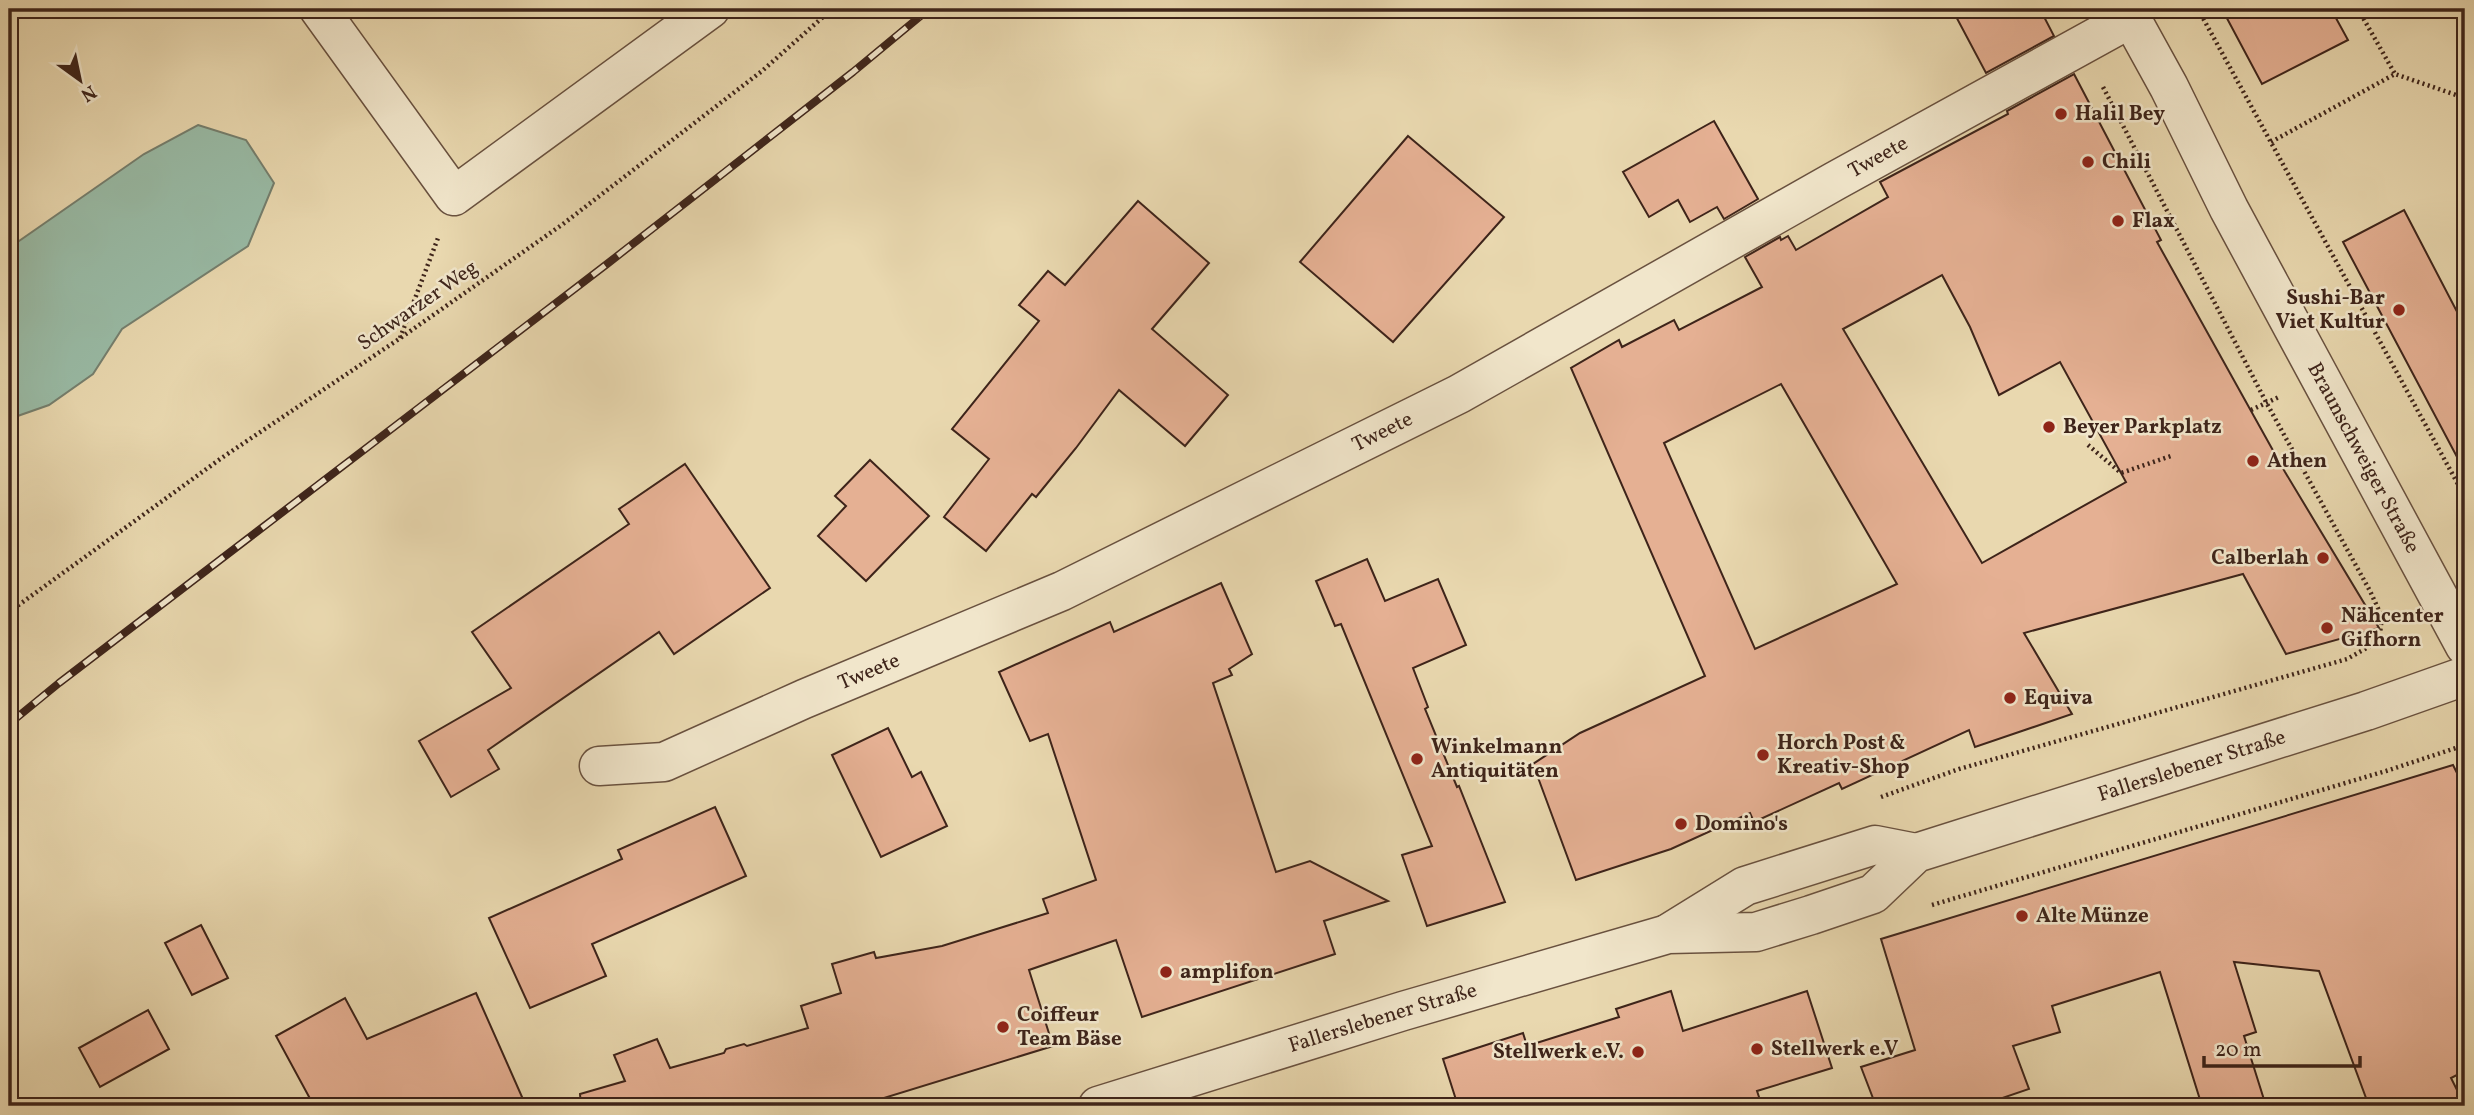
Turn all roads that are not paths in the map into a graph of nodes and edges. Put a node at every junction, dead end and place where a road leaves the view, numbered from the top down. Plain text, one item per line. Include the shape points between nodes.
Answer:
1 (318, 9) edge
2 (710, 9) edge
3 (2128, 14) edge
4 (2465, 646) edge
5 (2465, 676) edge
6 (598, 766) dead end
7 (1098, 1106) edge

1 - 2 street via 454,196
3 - 4 street, Braunschweiger Straße via 2228,209
3 - 6 street, Tweete via 2081,46 1459,394 1062,591 664,762
5 - 7 street, Fallerslebener Straße via 1916,853 1872,894 1811,915 1756,932 1668,934

